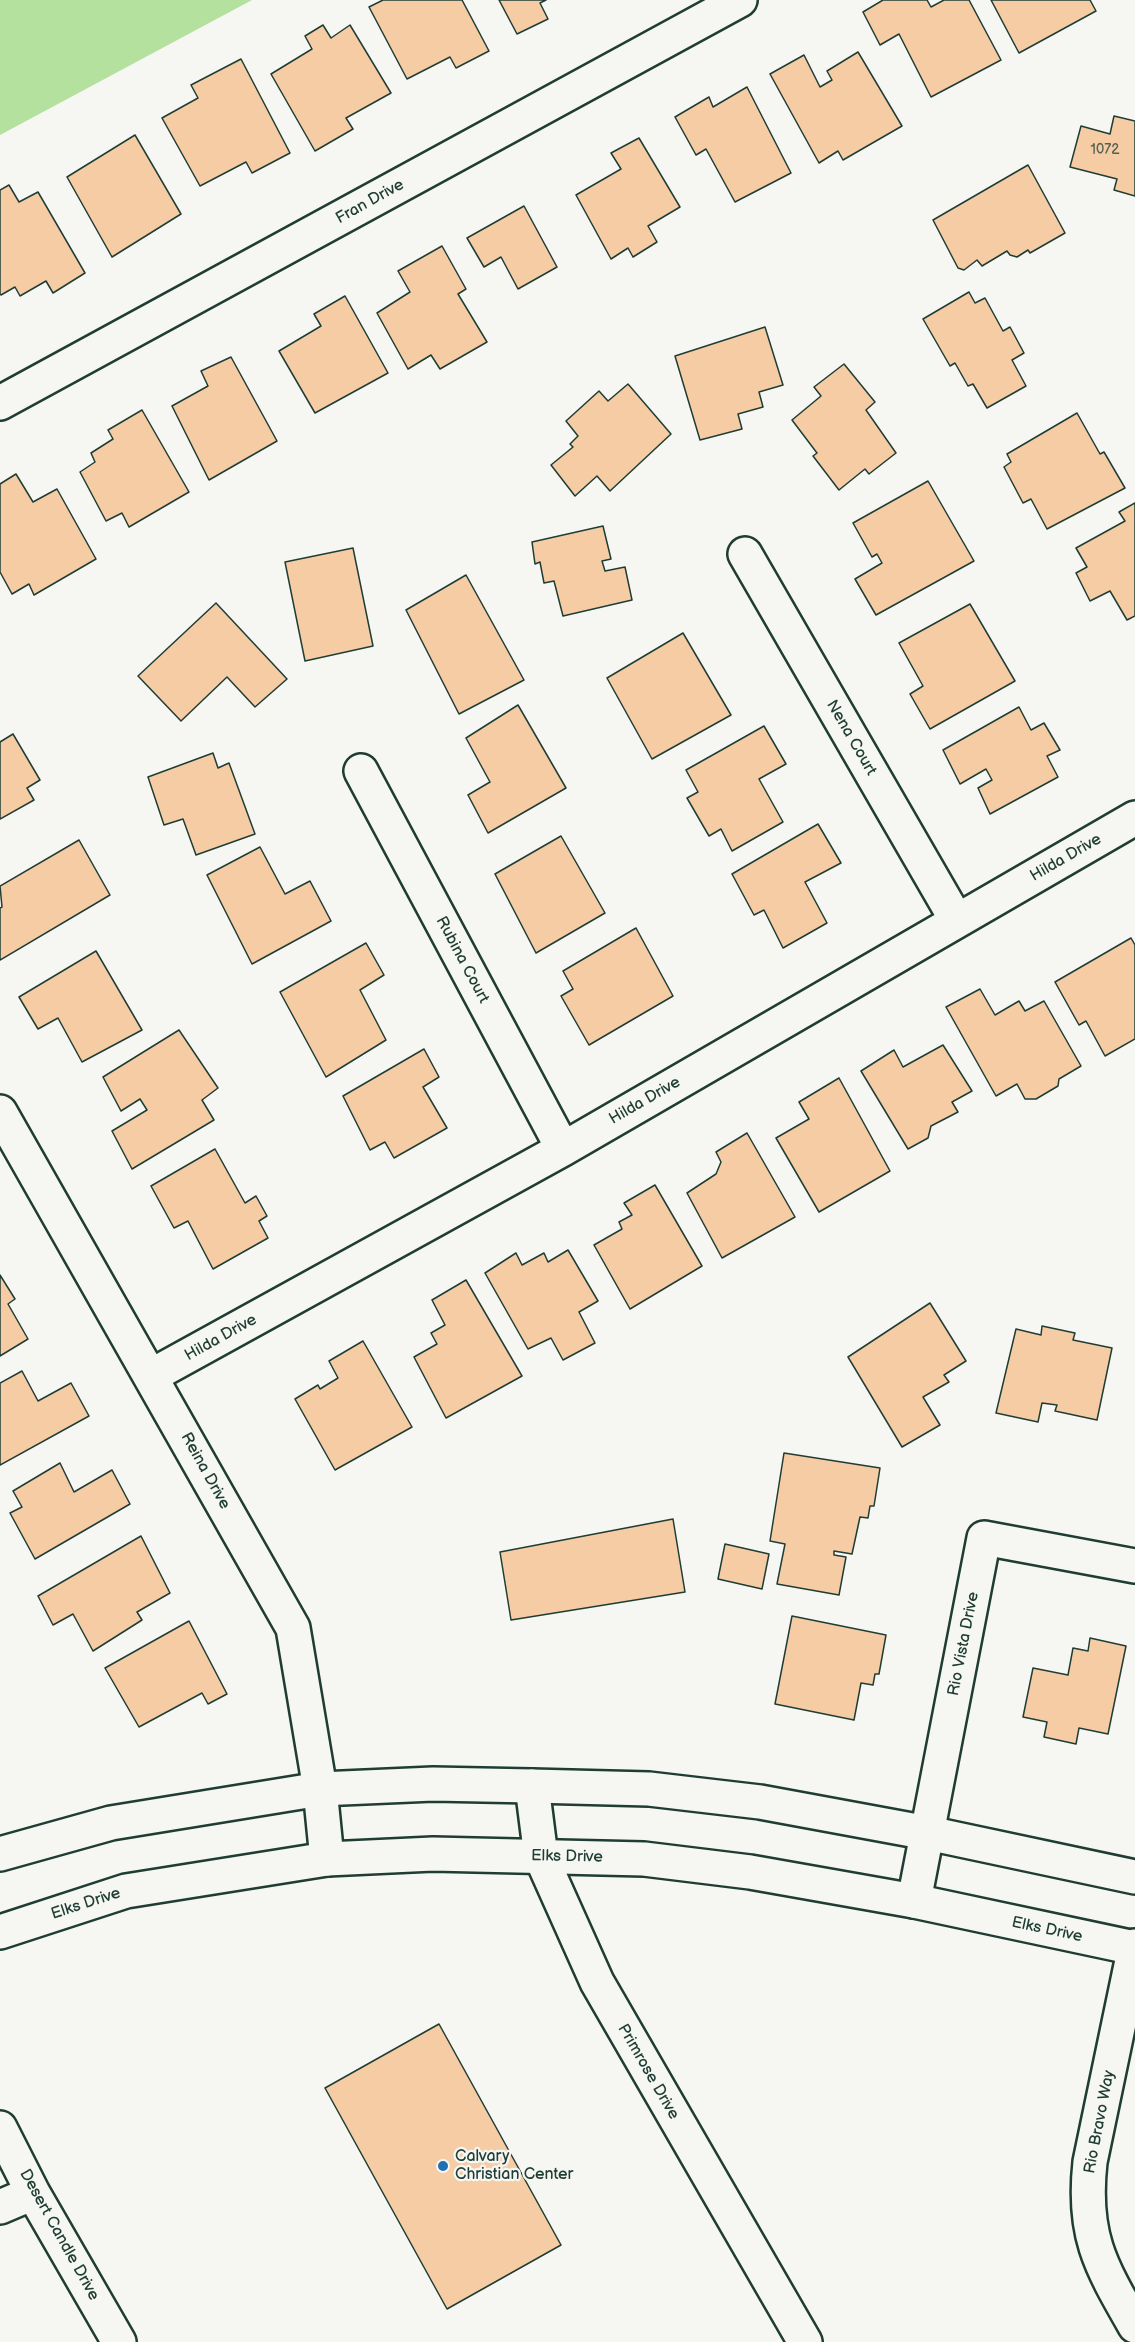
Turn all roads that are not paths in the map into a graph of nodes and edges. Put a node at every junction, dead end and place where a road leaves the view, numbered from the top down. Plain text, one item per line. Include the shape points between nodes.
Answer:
1 (740, 0) edge
2 (0, 403) edge
3 (746, 554) dead end
4 (361, 771) dead end
5 (1135, 818) edge
6 (957, 921) junction
7 (0, 1112) edge
8 (563, 1149) junction
9 (151, 1376) junction
10 (1135, 1566) edge
11 (532, 1786) junction
12 (320, 1789) junction
13 (928, 1833) junction
14 (0, 1854) edge
15 (542, 1857) junction
16 (327, 1859) junction
17 (1135, 1877) edge
18 (914, 1901) junction
19 (0, 1932) edge
20 (1135, 1948) edge
21 (0, 2128) edge
22 (33, 2193) junction
23 (0, 2207) edge
24 (1135, 2326) edge
25 (119, 2342) edge
26 (805, 2342) edge

1 - 2 street, Fran Drive
3 - 6 street, Nena Court
4 - 8 street, Rubina Court
5 - 6 street, Hilda Drive
6 - 8 street, Hilda Drive
7 - 9 street, Reina Drive
8 - 9 street, Hilda Drive
9 - 12 street, Reina Drive via 293,1628
10 - 13 street, Rio Vista Drive via 984,1538
11 - 12 street via 433,1784
11 - 13 street via 649,1790 749,1801
11 - 15 street, Primrose Drive
12 - 14 street via 111,1823
12 - 16 street, Reina Drive
13 - 17 street
13 - 18 street, Rio Vista Drive
15 - 16 street, Elks Drive via 433,1854
15 - 18 street, Elks Drive via 644,1859 738,1870
15 - 26 street, Primrose Drive via 597,1982
16 - 19 street, Elks Drive via 126,1892
18 - 20 street, Elks Drive
20 - 24 street, Rio Bravo Way via 1090,2162 1088,2203 1100,2261
21 - 22 street, Desert Candle Drive
22 - 23 street
22 - 25 street, Desert Candle Drive

